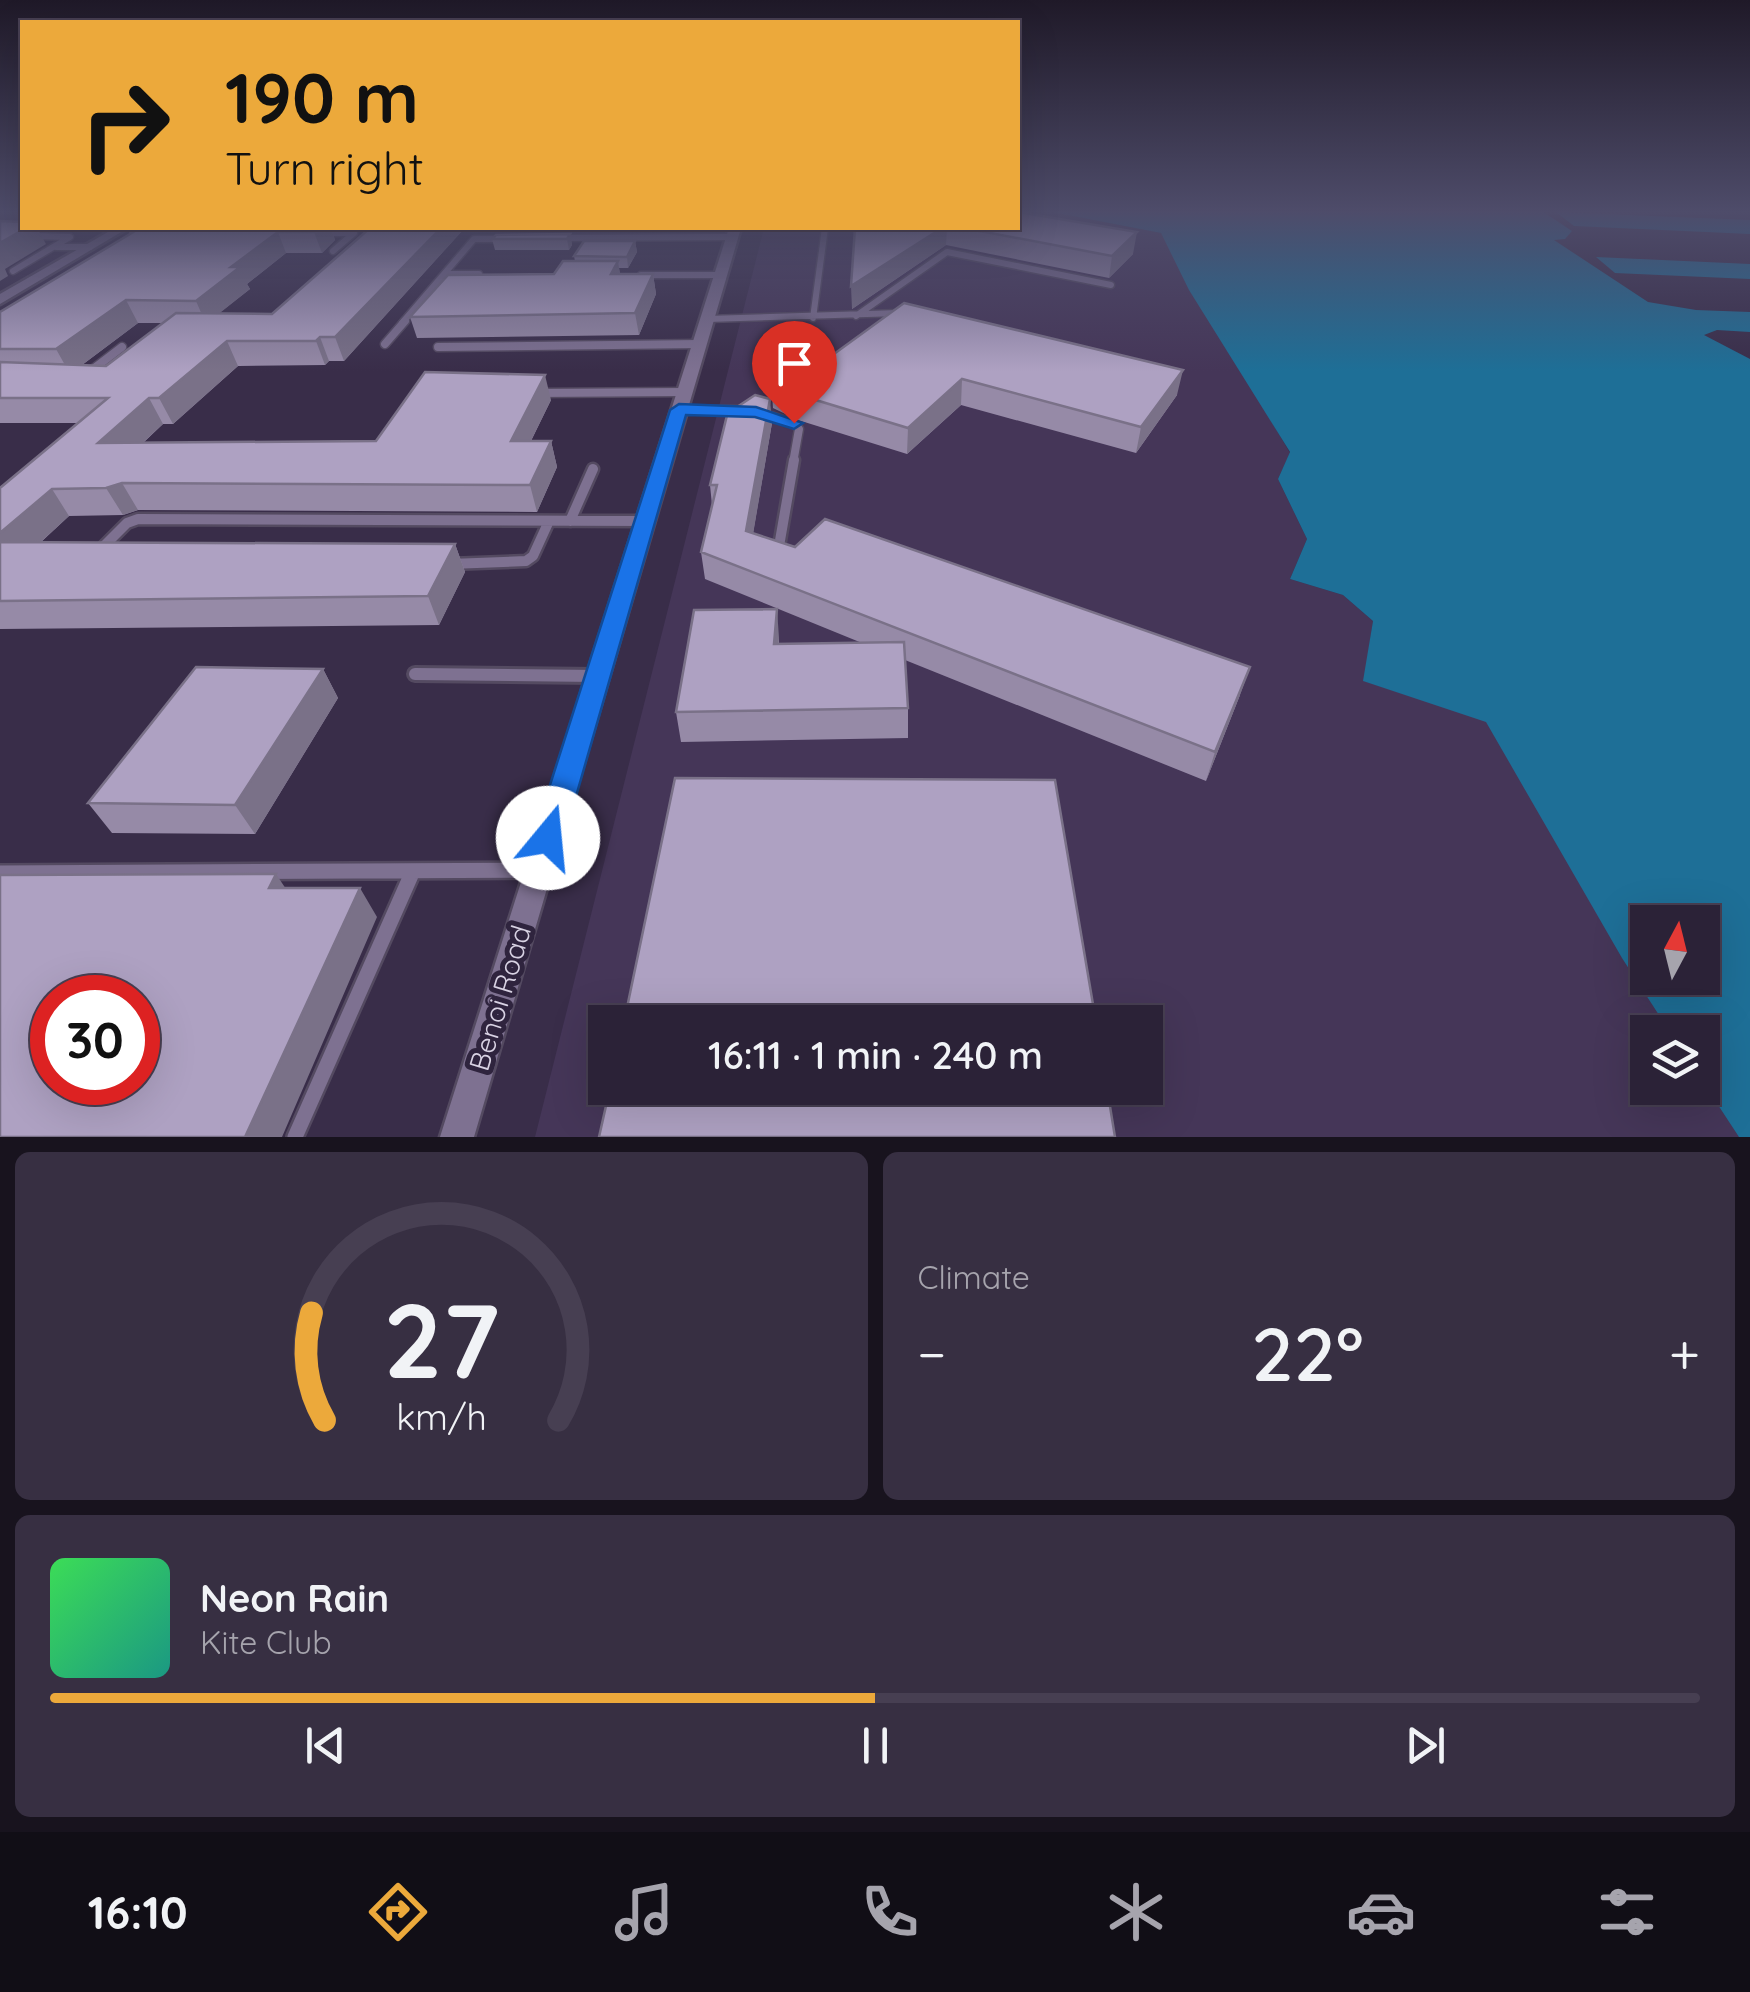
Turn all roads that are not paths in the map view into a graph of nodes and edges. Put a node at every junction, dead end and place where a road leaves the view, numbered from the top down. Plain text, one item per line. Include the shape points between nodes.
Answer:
1 (25, 264) edge
2 (61, 264) edge
3 (453, 264) edge
4 (723, 264) edge
5 (820, 264) edge
6 (930, 264) edge
7 (1009, 264) edge
8 (13, 271) dead end
9 (445, 274) junction
10 (483, 274) edge
11 (636, 274) edge
12 (720, 275) junction
13 (1111, 284) dead end
14 (0, 300) edge
15 (911, 313) edge
16 (855, 317) junction
17 (813, 318) junction
18 (707, 320) junction
19 (385, 344) dead end
20 (699, 344) junction
21 (438, 346) dead end
22 (122, 347) dead end
23 (78, 381) edge
24 (526, 393) edge
25 (682, 401) junction
26 (593, 469) dead end
27 (549, 521) junction
28 (570, 521) junction
29 (645, 521) junction
30 (778, 552) edge
31 (90, 560) edge
32 (440, 564) edge
33 (415, 674) dead end
34 (598, 676) junction
35 (538, 870) junction
36 (414, 871) junction
37 (0, 873) edge
38 (295, 1137) edge
39 (457, 1137) edge

1 - 8 lane
2 - 14 street
3 - 9 lane
4 - 12 street, Benoi Road
5 - 17 lane
6 - 16 lane
7 - 13 lane
9 - 10 lane
9 - 19 lane
11 - 12 lane
12 - 18 street, Benoi Road
15 - 16 lane
16 - 17 lane
17 - 18 lane
18 - 20 street, Benoi Road
20 - 21 lane
20 - 25 street, Benoi Road
22 - 23 lane
24 - 25 lane
25 - 29 street, Benoi Road
25 - 30 lane via 756,412 799,429
26 - 28 lane
27 - 28 lane
27 - 31 lane via 138,519
27 - 32 lane via 523,563
28 - 29 lane
29 - 34 street, Benoi Road
33 - 34 lane
34 - 35 street, Benoi Road
35 - 36 lane
35 - 39 street, Benoi Road
36 - 37 lane
36 - 38 lane

